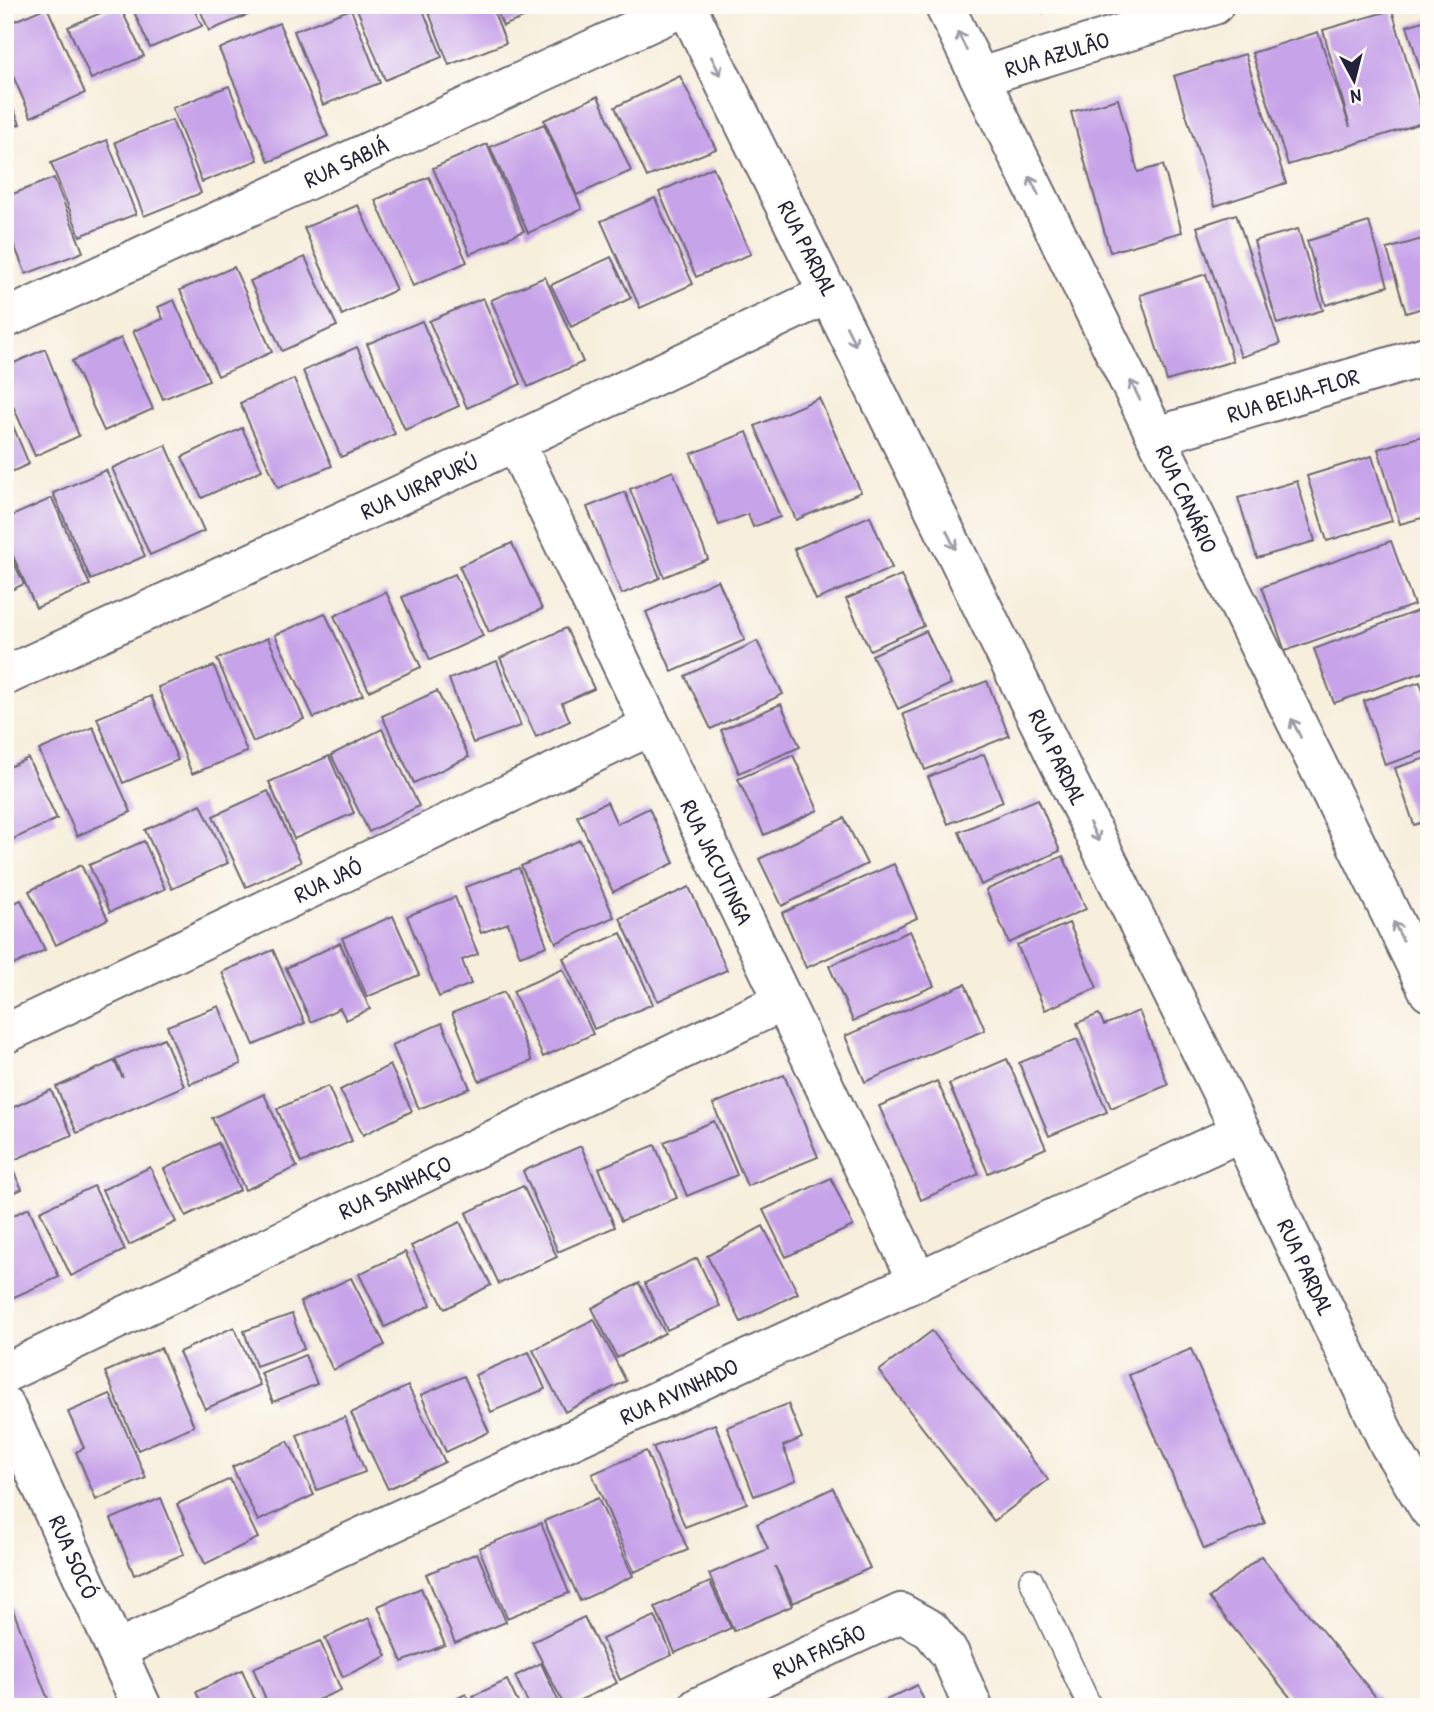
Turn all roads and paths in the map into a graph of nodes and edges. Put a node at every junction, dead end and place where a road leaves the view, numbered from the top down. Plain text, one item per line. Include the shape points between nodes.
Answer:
1 (686, 5) edge
2 (944, 5) edge
3 (1214, 5) edge
4 (980, 78) junction
5 (830, 293) junction
6 (5, 319) edge
7 (1429, 355) edge
8 (1157, 436) junction
9 (515, 442) junction
10 (5, 676) edge
11 (651, 726) junction
12 (1429, 992) edge
13 (784, 1001) junction
14 (5, 1034) edge
15 (1241, 1132) junction
16 (918, 1281) junction
17 (5, 1373) edge
18 (5, 1406) edge
19 (1429, 1509) edge
20 (1031, 1580) dead end
21 (116, 1650) junction
22 (142, 1707) edge
23 (698, 1707) edge
24 (973, 1707) edge
25 (1090, 1707) edge

1 -> 5 street, RUA PARDAL
1 - 6 street, RUA SABIÁ
4 -> 2 street, RUA CANÁRIO
3 - 4 street, RUA AZULÃO
8 -> 4 street, RUA CANÁRIO
5 - 9 street, RUA UIRAPURÚ
5 -> 15 street, RUA PARDAL
7 - 8 street, RUA BEIJA-FLOR
12 -> 8 street, RUA CANÁRIO
9 - 10 street, RUA UIRAPURÚ
9 - 11 street, RUA JACUTINGA
11 - 13 street, RUA JACUTINGA
11 - 14 street, RUA JAÓ
13 - 16 street, RUA JACUTINGA
13 - 17 street, RUA SANHAÇO
15 - 16 street, RUA AVINHADO
15 - 19 street, RUA PARDAL via 1390,1444
16 - 21 street, RUA AVINHADO
18 - 21 street, RUA SOCÓ
20 - 25 lane
21 - 22 street, RUA SOCÓ
23 - 24 street, RUA FAISÃO via 901,1613 931,1630

